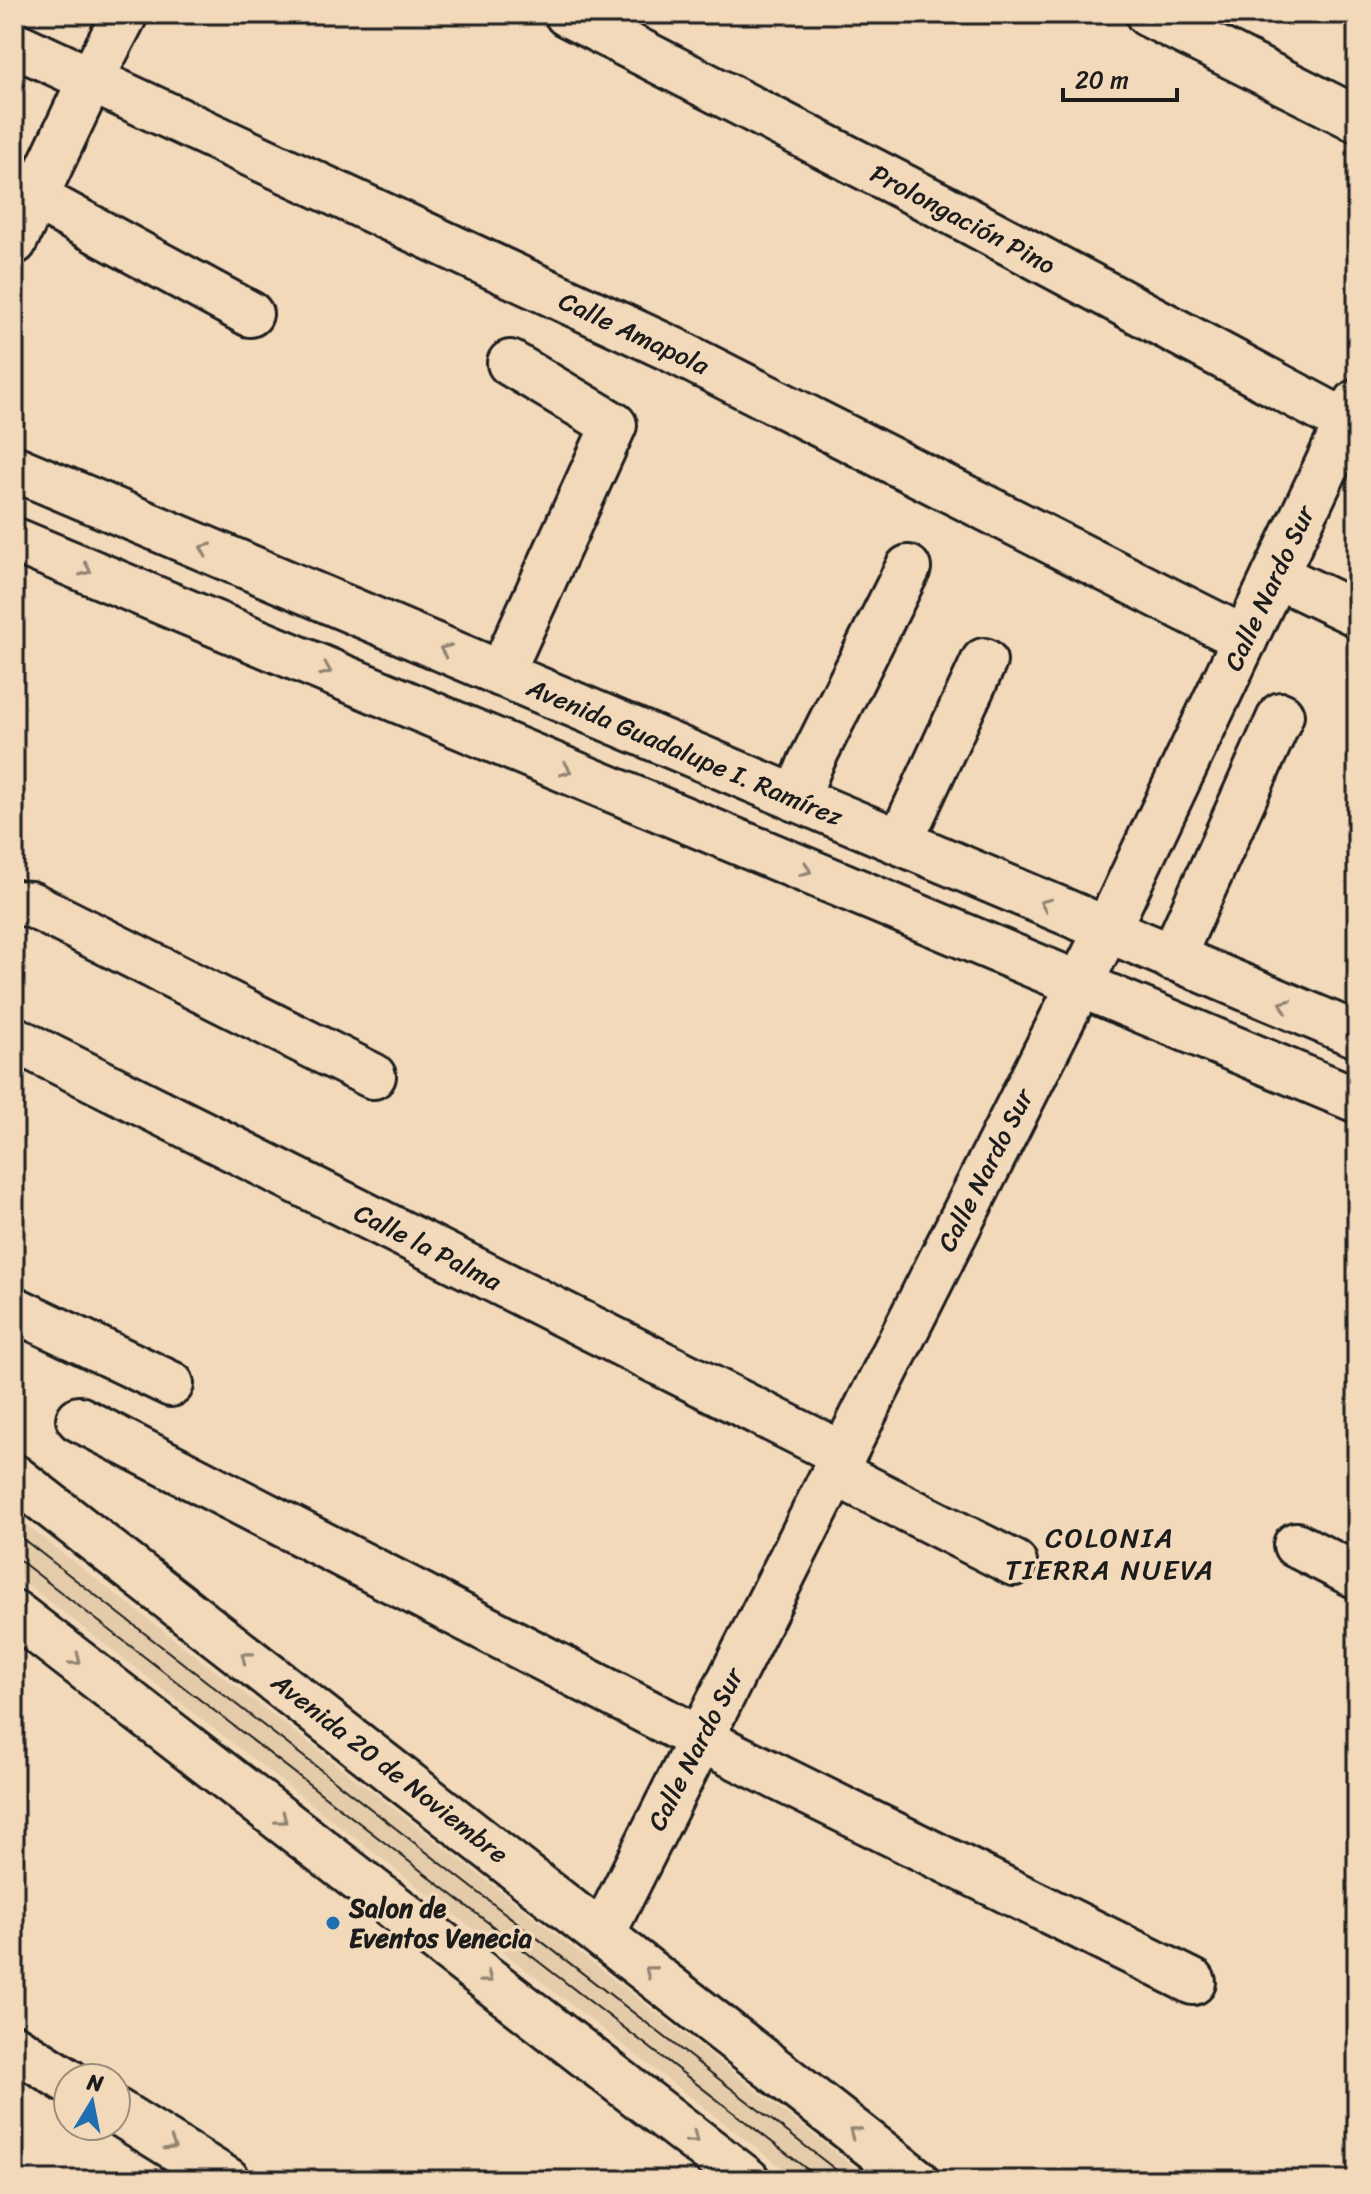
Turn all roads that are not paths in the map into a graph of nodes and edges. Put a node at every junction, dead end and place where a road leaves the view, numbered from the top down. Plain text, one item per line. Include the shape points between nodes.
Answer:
1 (125, 14) edge
2 (567, 14) edge
3 (1148, 14) edge
4 (14, 44) edge
5 (90, 81) junction
6 (1357, 119) edge
7 (26, 192) edge
8 (14, 242) edge
9 (250, 314) dead end
10 (510, 363) dead end
11 (1354, 418) edge
12 (14, 468) edge
13 (14, 540) edge
14 (908, 568) dead end
15 (1275, 575) junction
16 (1357, 614) edge
17 (1245, 639) junction
18 (984, 661) dead end
19 (501, 674) junction
20 (1281, 715) dead end
21 (796, 799) junction
22 (900, 842) junction
23 (14, 903) edge
24 (1107, 930) junction
25 (1172, 958) junction
26 (1079, 984) junction
27 (1357, 1035) edge
28 (14, 1039) edge
29 (373, 1076) dead end
30 (1357, 1100) edge
31 (14, 1309) edge
32 (171, 1384) dead end
33 (79, 1419) dead end
34 (838, 1463) junction
35 (14, 1477) edge
36 (1296, 1545) dead end
37 (1014, 1563) dead end
38 (1357, 1576) edge
39 (14, 1613) edge
40 (700, 1739) junction
41 (603, 1933) junction
42 (1193, 1982) dead end
43 (14, 2047) edge
44 (52, 2071) edge
45 (132, 2121) edge
46 (227, 2180) edge
47 (747, 2180) edge
48 (916, 2180) edge

1 - 5 street
2 - 11 street, Prolongación Pino
3 - 6 street
4 - 5 street, Calle Amapola
5 - 7 street
5 - 17 street, Calle Amapola via 671,349
7 - 8 street
7 - 9 street
10 - 19 street via 614,425
11 - 15 street, Calle Nardo Sur
19 -> 12 street, Avenida Guadalupe I. Ramírez
13 -> 26 street
14 - 21 street
15 - 16 street
15 - 17 street, Calle Nardo Sur
17 - 24 street, Calle Nardo Sur
18 - 22 street
19 - 21 street, Avenida Guadalupe I. Ramírez
20 - 25 street
21 - 22 street, Avenida Guadalupe I. Ramírez
24 -> 22 street, Avenida Guadalupe I. Ramírez
23 - 29 street via 30,904
24 - 25 street, Avenida Guadalupe I. Ramírez
24 - 26 street, Calle Nardo Sur
27 -> 25 street, Avenida Guadalupe I. Ramírez
26 - 30 street
26 - 34 street, Calle Nardo Sur
28 - 34 street, Calle la Palma
31 - 32 street
33 - 40 street
34 - 37 street, Calle la Palma
34 - 40 street, Calle Nardo Sur
41 -> 35 street, Avenida 20 de Noviembre
36 - 38 street
39 -> 47 street
40 - 41 street, Calle Nardo Sur
40 - 42 street
48 -> 41 street, Avenida 20 de Noviembre
43 - 44 street
45 -> 46 street

